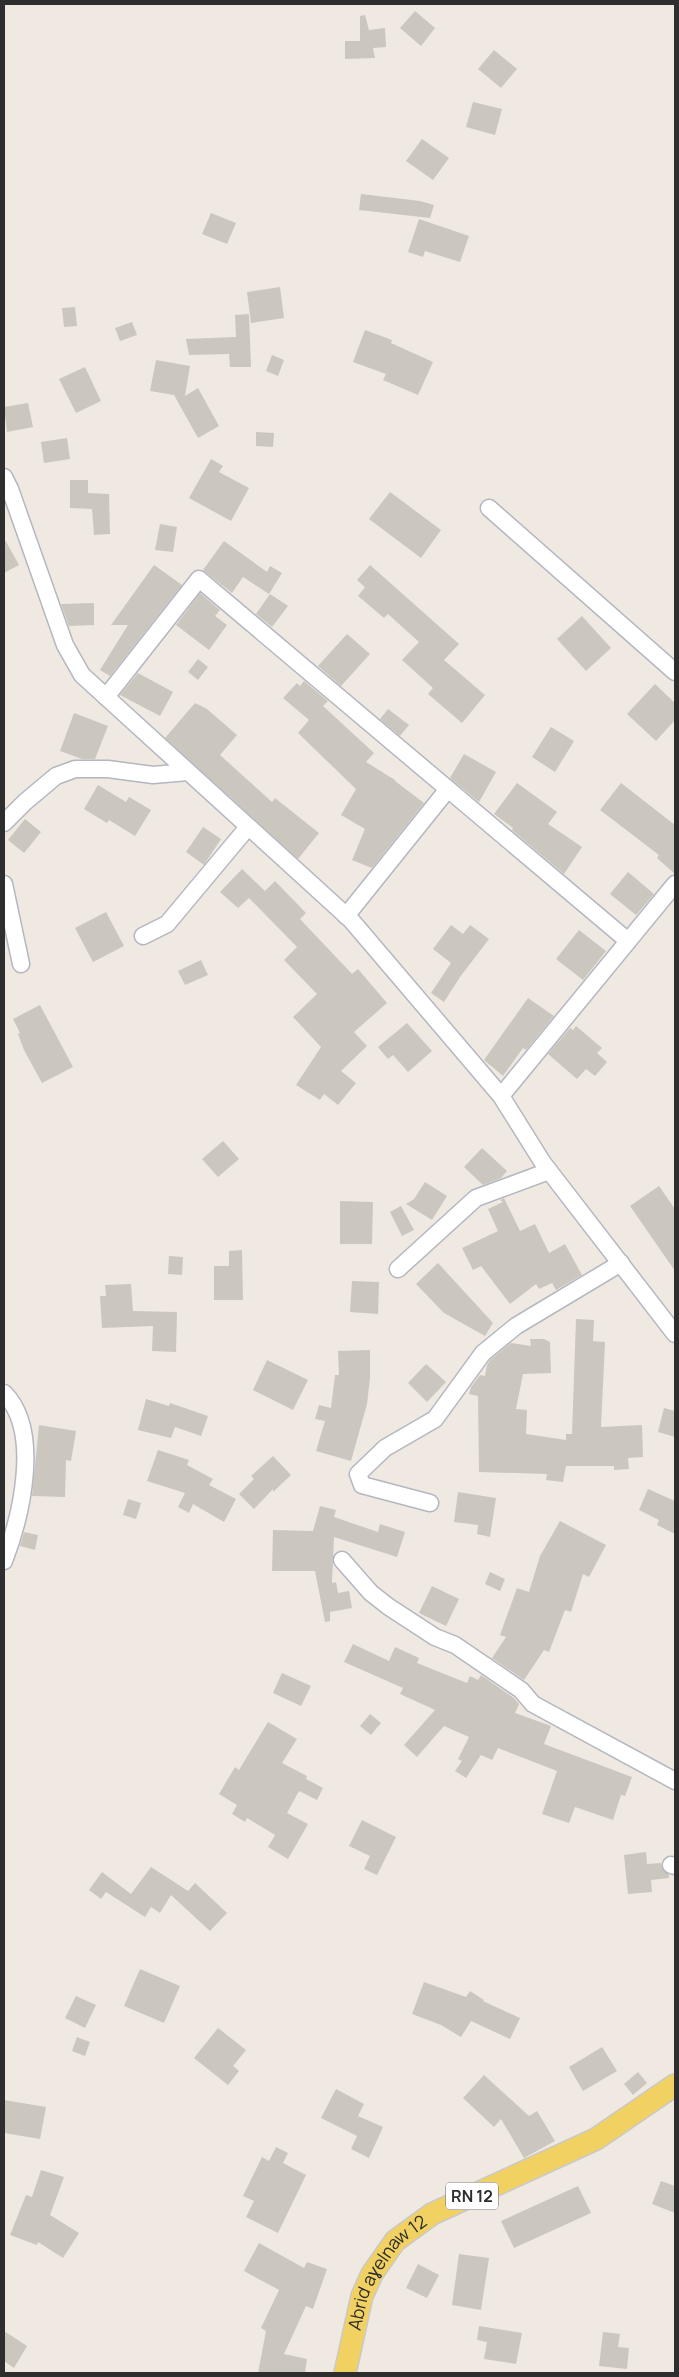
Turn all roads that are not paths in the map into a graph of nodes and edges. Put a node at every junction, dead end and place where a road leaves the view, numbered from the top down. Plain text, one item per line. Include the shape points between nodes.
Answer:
1 (4, 477) edge
2 (9, 502) edge
3 (488, 508) dead end
4 (675, 672) edge
5 (106, 697) junction
6 (188, 772) junction
7 (448, 789) junction
8 (4, 823) edge
9 (248, 827) junction
10 (4, 884) edge
11 (675, 884) edge
12 (346, 916) junction
13 (143, 936) dead end
14 (628, 941) junction
15 (21, 964) dead end
16 (501, 1096) junction
17 (549, 1171) junction
18 (620, 1264) junction
19 (398, 1269) dead end
20 (675, 1334) edge
21 (4, 1393) edge
22 (430, 1502) dead end
23 (342, 1560) dead end
24 (4, 1561) edge
25 (675, 1781) edge
26 (675, 2085) edge
27 (345, 2373) edge

1 - 2 street
2 - 5 street via 65,644 82,675
3 - 4 street
5 - 6 street
5 - 7 street via 199,579
6 - 8 street via 153,775 108,768 75,768 56,776
6 - 9 street
7 - 12 street
7 - 14 street
9 - 12 street
9 - 13 street via 167,924
10 - 15 street
11 - 14 street
12 - 16 street
14 - 16 street
16 - 17 street
17 - 18 street
17 - 19 street via 476,1198
18 - 20 street
18 - 22 street via 516,1326 483,1353 435,1419 385,1448 358,1474 362,1485
21 - 24 street via 20,1418 24,1482
23 - 25 street via 371,1593 389,1607 435,1637 455,1645 521,1690 533,1704
26 - 27 main road, Abrid aɣelnaw 12 / RN 12 via 596,2138 432,2214 395,2241 372,2274 362,2296

